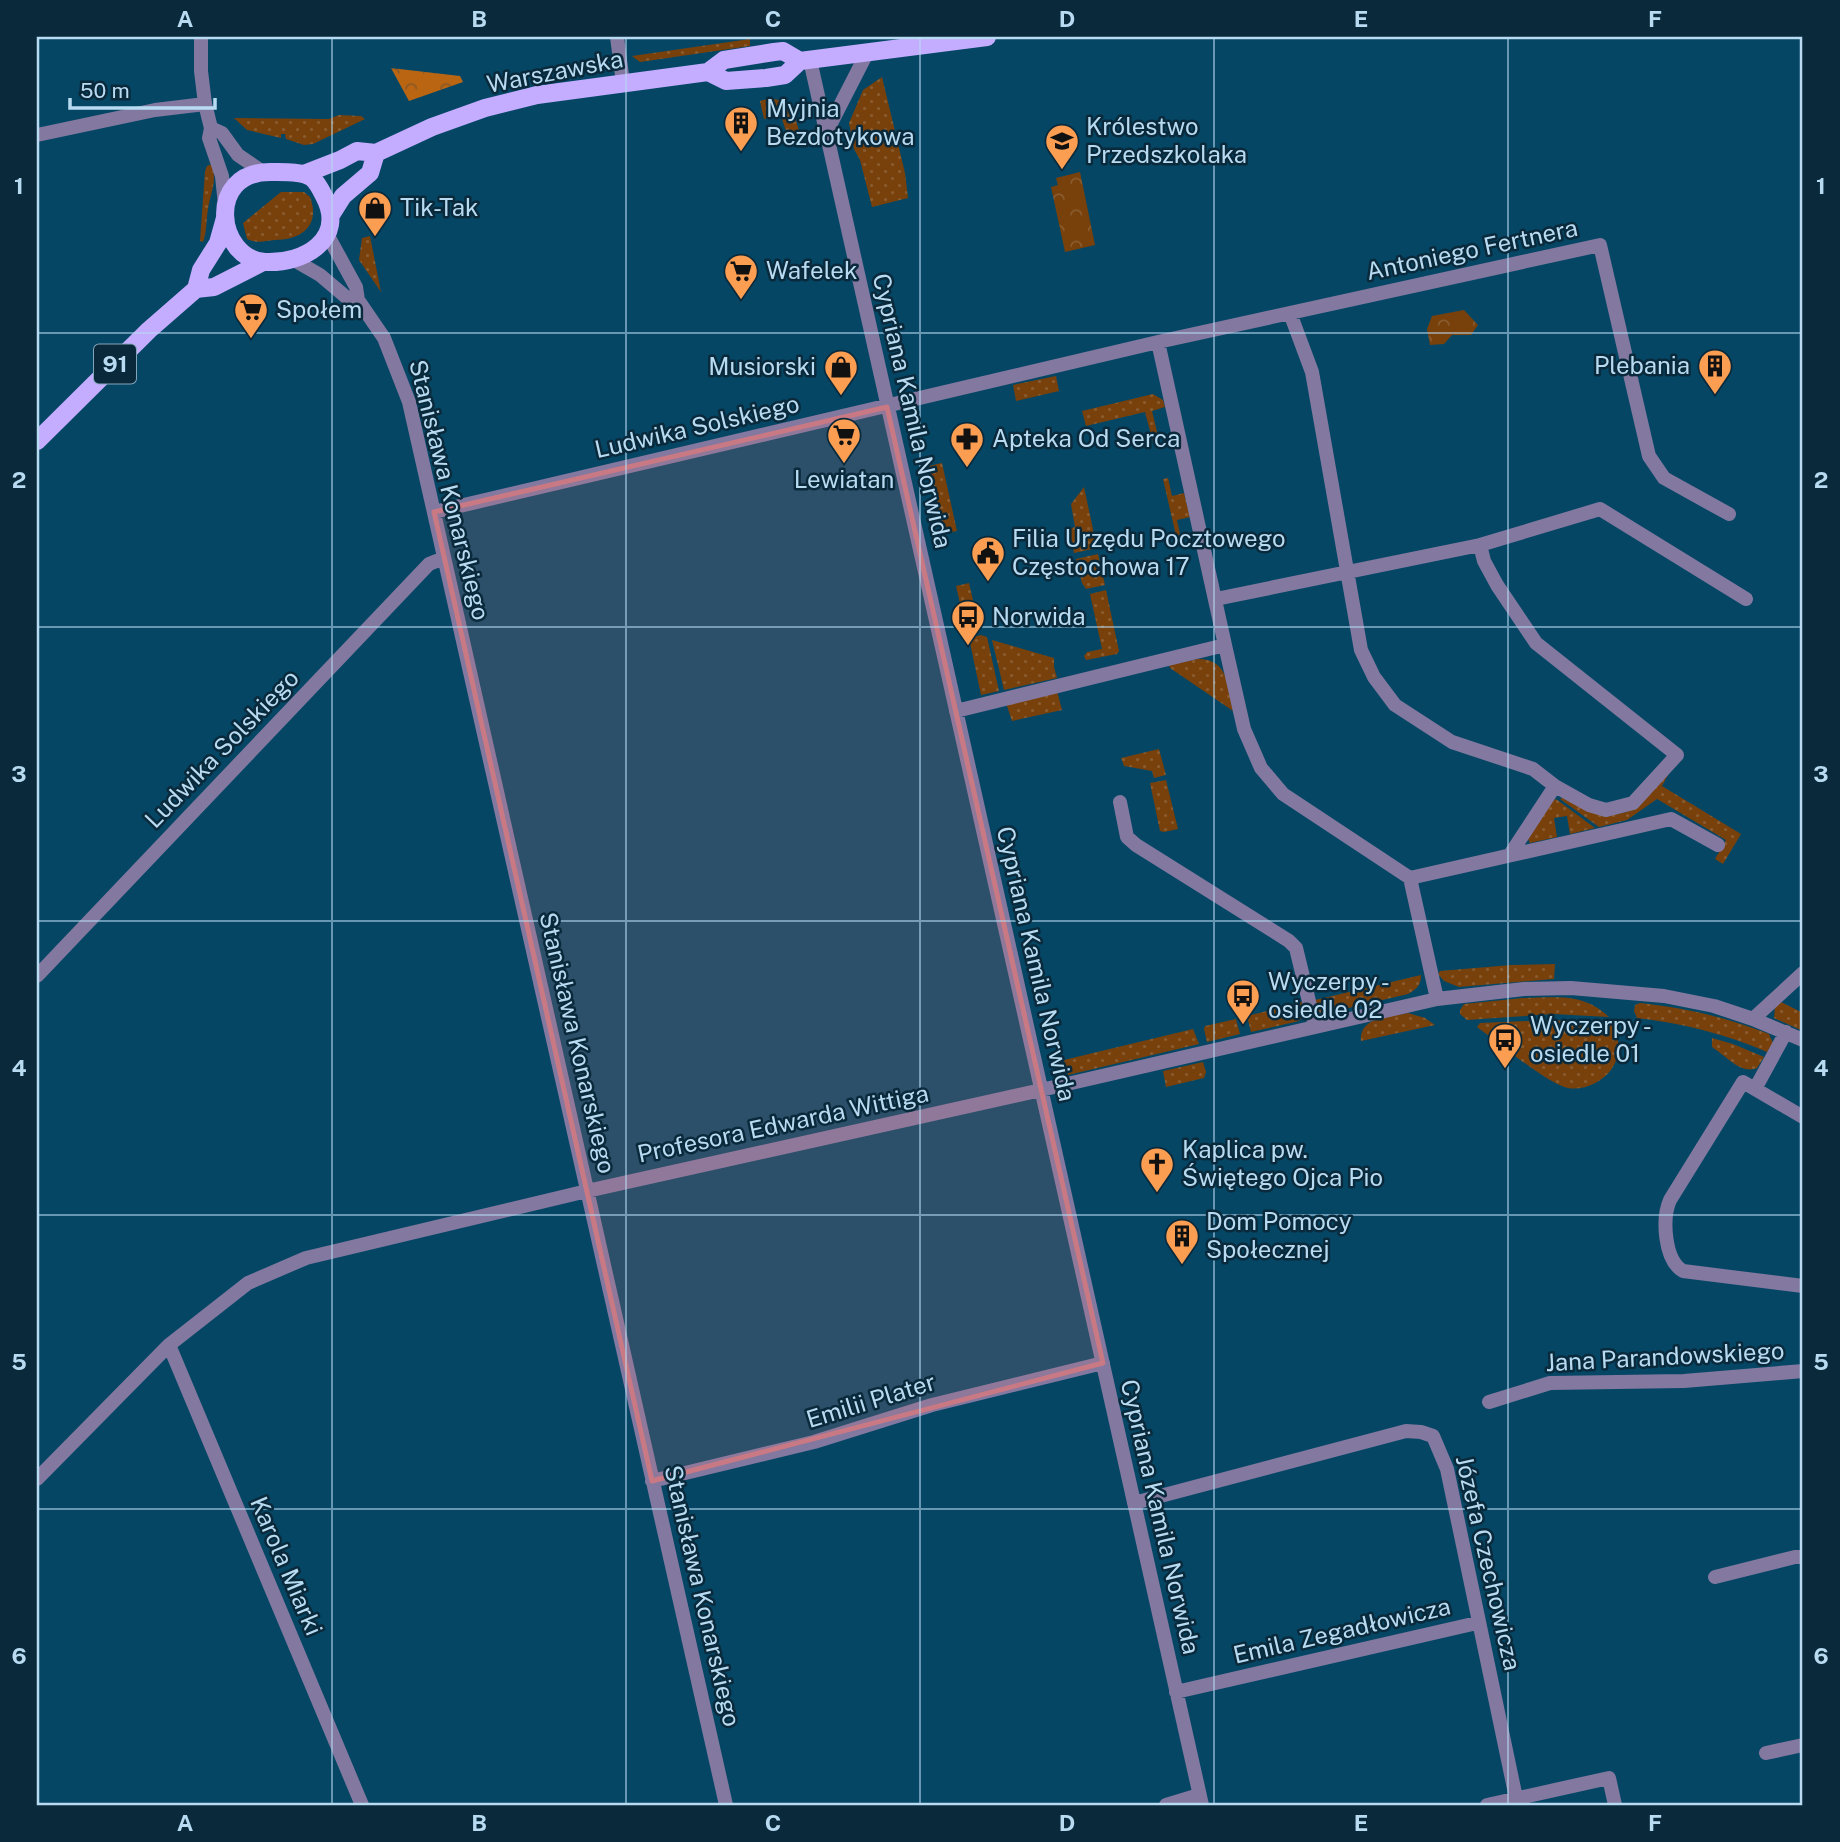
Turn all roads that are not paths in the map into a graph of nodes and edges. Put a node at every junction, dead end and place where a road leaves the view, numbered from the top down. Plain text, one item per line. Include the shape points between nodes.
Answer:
1 (201, 37) edge
2 (617, 37) edge
3 (987, 37) edge
4 (867, 53) junction
5 (805, 61) junction
6 (623, 83) junction
7 (205, 104) junction
8 (211, 128) junction
9 (826, 132) junction
10 (37, 135) edge
11 (376, 153) junction
12 (263, 172) junction
13 (304, 174) junction
14 (225, 211) junction
15 (331, 215) junction
16 (327, 234) junction
17 (294, 260) junction
18 (263, 262) junction
19 (196, 289) junction
20 (358, 300) junction
21 (1290, 313) junction
22 (1158, 342) junction
23 (887, 407) junction
24 (37, 441) edge
25 (434, 512) junction
26 (1729, 514) dead end
27 (1480, 545) junction
28 (444, 558) junction
29 (1346, 573) junction
30 (1216, 598) junction
31 (1746, 599) dead end
32 (1225, 645) junction
33 (956, 711) junction
34 (1555, 786) junction
35 (1120, 802) dead end
36 (1718, 845) dead end
37 (1511, 853) junction
38 (1410, 878) junction
39 (1803, 973) edge
40 (37, 976) edge
41 (1437, 999) junction
42 (1754, 1018) junction
43 (1315, 1026) junction
44 (1786, 1032) junction
45 (1803, 1040) edge
46 (1755, 1089) junction
47 (1041, 1090) junction
48 (1803, 1117) edge
49 (587, 1191) junction
50 (1803, 1286) edge
51 (169, 1345) junction
52 (1102, 1363) junction
53 (1803, 1371) edge
54 (1489, 1402) dead end
55 (37, 1479) edge
56 (652, 1481) junction
57 (1134, 1503) junction
58 (1803, 1557) edge
59 (1715, 1577) dead end
60 (1478, 1623) junction
61 (1177, 1692) junction
62 (1803, 1745) edge
63 (1766, 1753) dead end
64 (1516, 1798) junction
65 (1201, 1800) edge
66 (362, 1805) edge
67 (726, 1805) edge
68 (1166, 1805) edge
69 (1487, 1805) edge
70 (1615, 1805) edge

1 - 7 street
2 - 6 street
3 - 4 main road
4 - 5 main road
4 - 9 street
5 - 6 main road, Warszawska via 785,75 765,78 726,81 709,72
5 - 9 street, Cypriana Kamila Norwida
6 - 11 main road, Warszawska via 537,95 485,108
7 - 8 street
7 - 10 street via 141,112
8 - 12 street
8 - 14 street via 209,138 222,176
9 - 23 street, Cypriana Kamila Norwida
11 - 13 main road, Warszawska via 357,151
11 - 15 main road via 370,173 343,196
12 - 13 main road
12 - 14 main road, 91 via 243,178 231,192
13 - 15 main road via 321,189
14 - 18 main road via 234,241
14 - 19 main road, 91 via 218,243 201,270
15 - 16 main road
16 - 17 main road via 314,250
16 - 20 street, Stanisława Konarskiego via 356,287
17 - 18 main road, 91
17 - 20 street, Stanisława Konarskiego via 346,297
18 - 19 main road, 91 via 214,287
19 - 24 main road, 91
20 - 25 street, Stanisława Konarskiego via 384,338 401,378
21 - 22 street, Antoniego Fertnera
21 - 26 street, Antoniego Fertnera via 1601,245 1649,456 1664,478
21 - 29 street via 1311,372
22 - 23 street, Antoniego Fertnera
22 - 30 street
23 - 25 street, Ludwika Solskiego
23 - 33 street, Cypriana Kamila Norwida
25 - 28 street, Stanisława Konarskiego
27 - 29 street
27 - 31 street via 1601,509
27 - 34 street via 1497,585 1536,643 1677,755 1633,803 1621,808 1589,805
28 - 40 street, Ludwika Solskiego via 429,564
28 - 49 street, Stanisława Konarskiego
29 - 30 street
29 - 34 street via 1361,650 1395,705 1452,742 1533,769
30 - 32 street
32 - 33 street
32 - 38 street via 1244,729 1261,768 1283,794
33 - 47 street, Cypriana Kamila Norwida
34 - 37 street
35 - 43 street via 1127,836 1136,845 1296,948
36 - 37 street via 1671,819
37 - 38 street
38 - 41 street
39 - 42 street
41 - 42 street, Profesora Edwarda Wittiga via 1571,988 1664,996
41 - 43 street, Profesora Edwarda Wittiga
42 - 44 street, Profesora Edwarda Wittiga
43 - 47 street, Profesora Edwarda Wittiga
44 - 45 street, Profesora Edwarda Wittiga
44 - 46 street
46 - 48 street
46 - 50 street via 1744,1082 1670,1200 1665,1231 1676,1267 1683,1271
47 - 49 street, Profesora Edwarda Wittiga
47 - 52 street, Cypriana Kamila Norwida
49 - 51 street, Profesora Edwarda Wittiga via 306,1258 248,1283
49 - 56 street, Stanisława Konarskiego
51 - 55 street, Profesora Edwarda Wittiga
51 - 66 street, Karola Miarki
52 - 56 street, Emilii Plater
52 - 57 street, Cypriana Kamila Norwida
53 - 54 street, Jana Parandowskiego via 1684,1381 1550,1383
56 - 67 street, Stanisława Konarskiego
57 - 60 street, Józefa Czechowicza via 1406,1431 1422,1432 1433,1436 1447,1469
57 - 61 street, Cypriana Kamila Norwida
58 - 59 street
60 - 61 street, Emila Zegadłowicza
60 - 64 street, Józefa Czechowicza
61 - 65 street, Cypriana Kamila Norwida
62 - 63 street
64 - 69 street
64 - 70 street via 1609,1778
65 - 68 street

